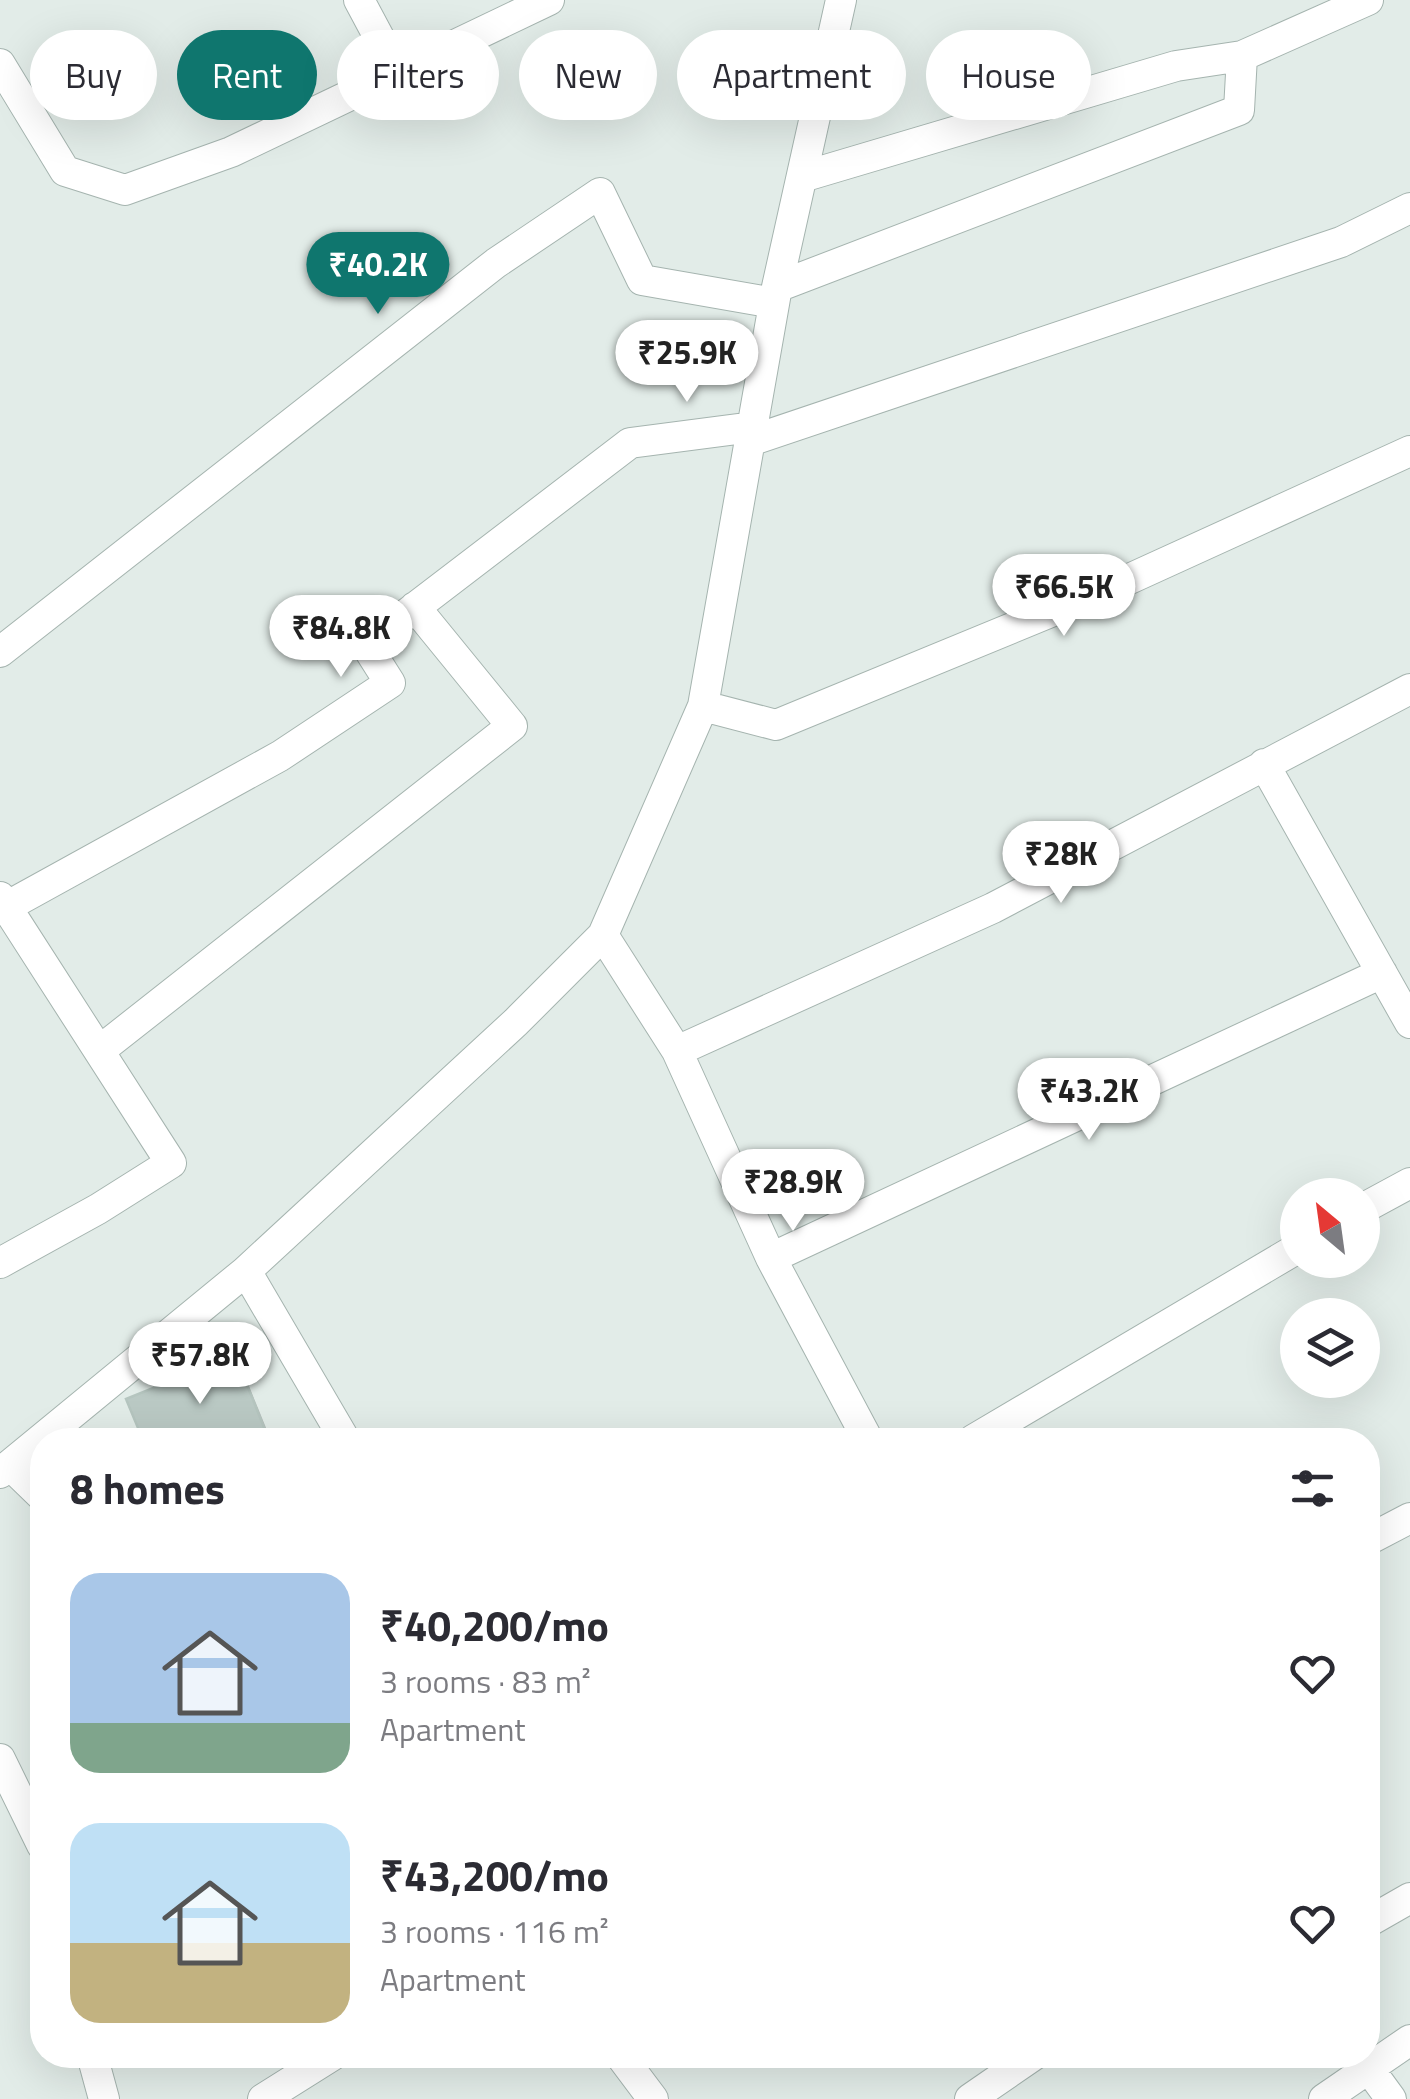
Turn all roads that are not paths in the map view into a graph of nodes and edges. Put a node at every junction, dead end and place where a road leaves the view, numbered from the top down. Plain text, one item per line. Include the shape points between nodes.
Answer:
1 (360, 0) edge
2 (549, 0) edge
3 (841, 0) edge
4 (1368, 0) edge
5 (376, 30) edge
6 (486, 30) edge
7 (1242, 56) junction
8 (0, 64) edge
9 (337, 101) edge
10 (802, 176) junction
11 (1410, 208) edge
12 (776, 295) junction
13 (751, 434) junction
14 (1410, 451) edge
15 (415, 607) junction
16 (0, 652) edge
17 (1410, 689) edge
18 (702, 706) junction
19 (1264, 764) junction
20 (3, 902) edge
21 (603, 934) junction
22 (1382, 973) junction
23 (1410, 1022) edge
24 (99, 1051) junction
25 (676, 1051) junction
26 (1410, 1183) edge
27 (1380, 1199) edge
28 (771, 1258) junction
29 (1280, 1259) edge
30 (0, 1262) edge
31 (246, 1272) junction
32 (55, 1428) edge
33 (338, 1428) edge
34 (862, 1428) edge
35 (993, 1428) edge
36 (30, 1449) edge
37 (5, 1469) edge
38 (30, 1487) edge
39 (1410, 1518) edge
40 (1380, 1534) edge
41 (0, 1759) edge
42 (30, 1820) edge
43 (1410, 1898) edge
44 (1380, 1915) edge
45 (1410, 2040) edge
46 (1380, 2054) edge
47 (96, 2068) edge
48 (313, 2068) edge
49 (630, 2068) edge
50 (1015, 2068) edge
51 (1357, 2068) edge
52 (1369, 2068) edge
53 (104, 2099) edge
54 (263, 2099) edge
55 (653, 2099) edge
56 (970, 2099) edge
57 (1324, 2099) edge
58 (1391, 2099) edge

1 - 5 street
2 - 6 street
3 - 10 street
4 - 7 street
7 - 10 street via 1176,66
7 - 12 street via 1239,110
8 - 9 street via 65,170 125,190 231,152
10 - 12 street
11 - 13 street via 1342,242
12 - 13 street
12 - 16 street via 642,280 600,192 496,263
13 - 15 street via 630,443
13 - 18 street
14 - 18 street via 1114,586 776,725
15 - 20 street via 366,646 390,683 280,756
15 - 24 street via 512,726
17 - 19 street
18 - 21 street
19 - 22 street
19 - 25 street via 993,908
20 - 24 street
21 - 25 street
21 - 31 street
22 - 23 street
22 - 28 street
24 - 30 street via 171,1163
25 - 28 street
26 - 27 street
28 - 34 street
29 - 35 street
31 - 32 street
31 - 33 street
36 - 37 street
37 - 38 street
39 - 40 street
41 - 42 street
43 - 44 street
45 - 46 street
47 - 53 street
48 - 54 street
49 - 55 street
50 - 56 street
51 - 57 street
52 - 58 street

